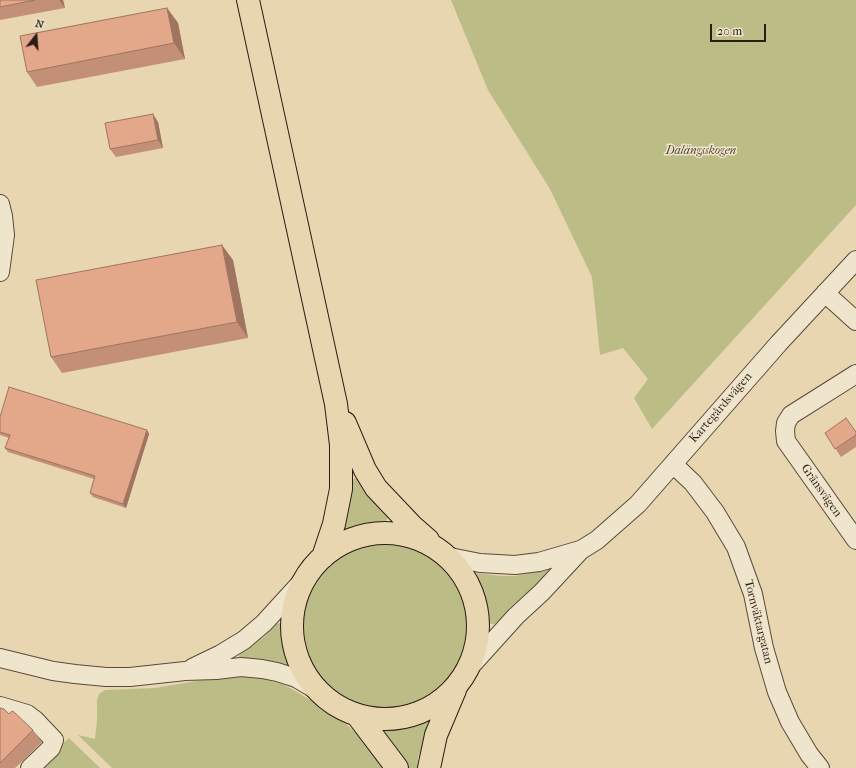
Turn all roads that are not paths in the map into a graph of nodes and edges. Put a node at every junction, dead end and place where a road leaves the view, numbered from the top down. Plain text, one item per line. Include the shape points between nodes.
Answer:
1 (248, 0) edge
2 (0, 204) edge
3 (856, 260) edge
4 (0, 272) edge
5 (826, 293) junction
6 (856, 321) edge
7 (856, 374) edge
8 (336, 404) junction
9 (673, 464) junction
10 (856, 540) edge
11 (581, 550) junction
12 (445, 554) junction
13 (323, 557) junction
14 (306, 577) junction
15 (0, 658) edge
16 (469, 668) junction
17 (185, 671) junction
18 (457, 686) junction
19 (318, 691) junction
20 (0, 706) edge
21 (357, 715) junction
22 (30, 768) edge
23 (397, 768) edge
24 (429, 768) edge
25 (820, 768) edge

1 - 8 main road
2 - 4 street via 5,235
3 - 5 street, Kartegårdsvägen
5 - 6 street
5 - 9 street, Kartegårdsvägen
7 - 10 street, Gränsvägen via 791,415 785,431 786,441
8 - 12 main road via 365,470 376,488 412,526
8 - 13 main road via 341,445 341,489 334,524
9 - 11 street, Kartegårdsvägen via 638,504 597,540
9 - 25 street, Tornväktargatan via 693,483 715,512 736,547 753,594 764,648 777,692 790,722
11 - 12 street, Kartegårdsvägen via 515,566 480,563
11 - 16 street, Kartegårdsvägen
12 - 13 main road via 413,538 386,533 358,537 345,542
12 - 16 main road via 462,574 476,604 478,637
13 - 14 main road
14 - 17 street via 264,623 244,640
14 - 19 main road via 295,603 293,634 300,665
15 - 17 street via 53,671 83,675 130,677
16 - 18 main road
17 - 19 street via 241,667 262,669 296,678
18 - 21 main road via 440,702 404,718 372,718
18 - 24 main road via 436,735
19 - 21 main road via 336,705
20 - 22 street via 27,714 54,740 51,748
21 - 23 main road

